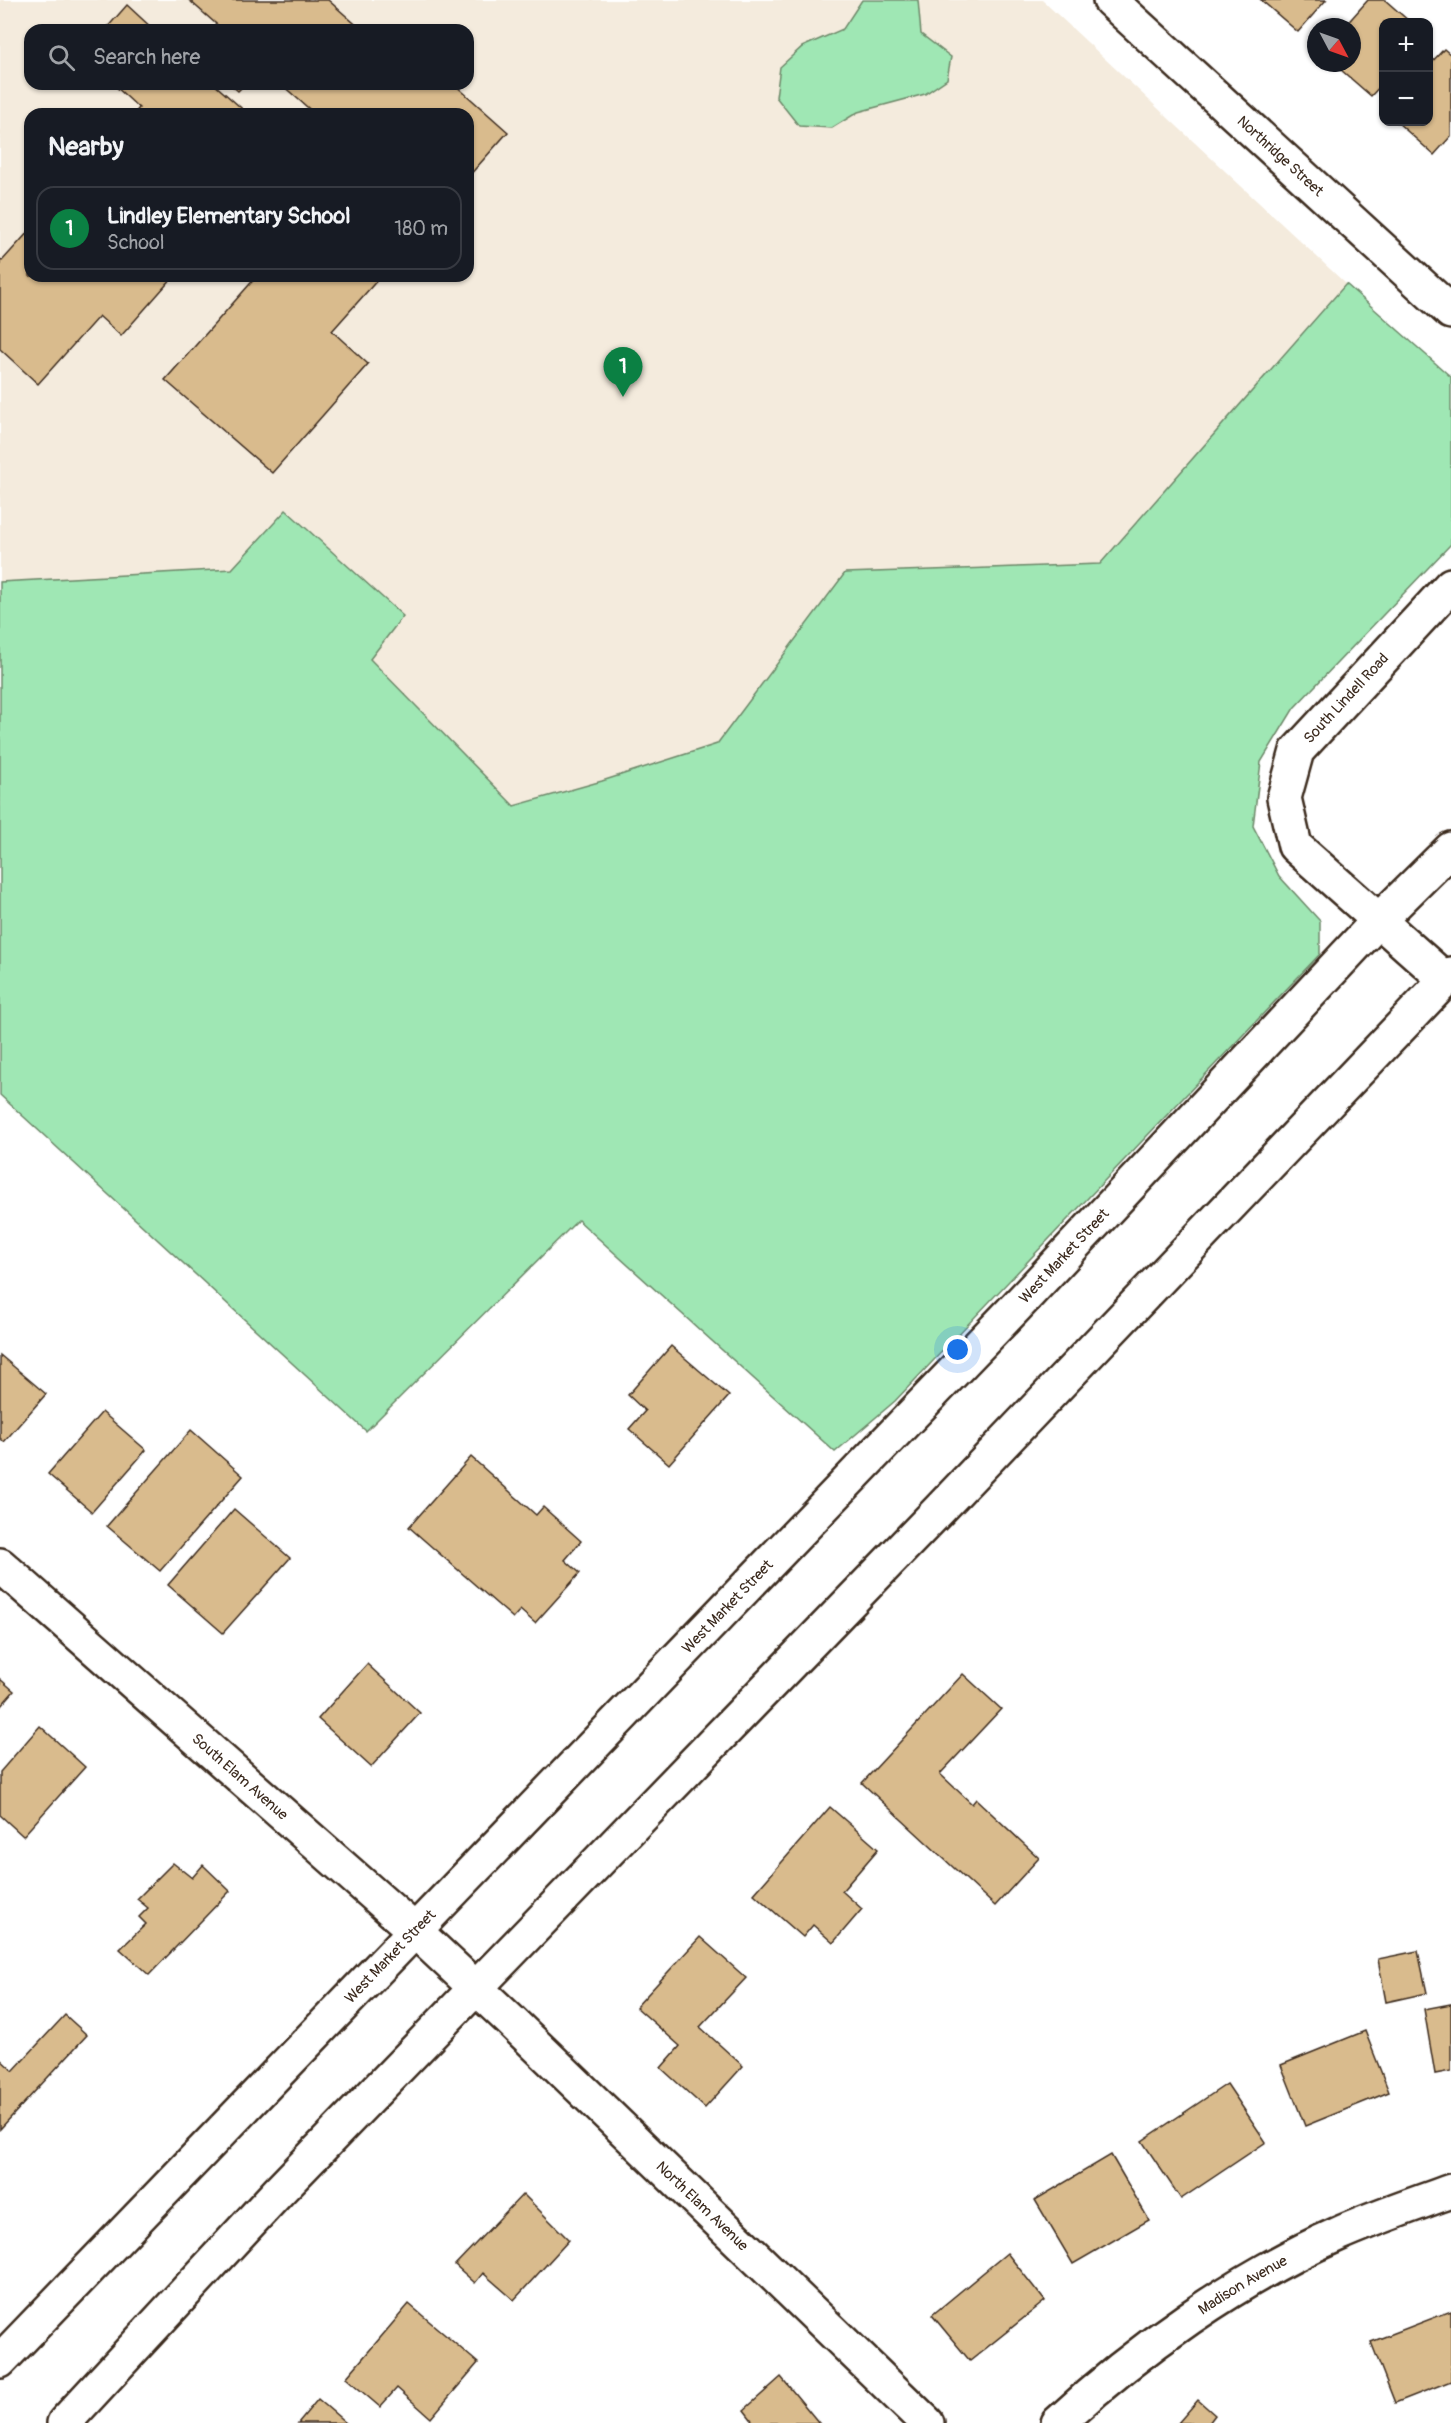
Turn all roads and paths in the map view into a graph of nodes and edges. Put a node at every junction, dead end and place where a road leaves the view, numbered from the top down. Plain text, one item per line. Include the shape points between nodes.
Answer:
1 (1110, 0) edge
2 (1451, 312) edge
3 (1451, 585) edge
4 (1451, 849) edge
5 (1379, 920) junction
6 (1448, 977) edge
7 (0, 1566) edge
8 (414, 1930) junction
9 (477, 1989) junction
10 (1451, 2190) edge
11 (0, 2361) edge
12 (64, 2423) edge
13 (927, 2423) edge
14 (1058, 2423) edge

1 - 2 main road, Northridge Street
3 - 5 main road, South Lindell Road via 1297,751 1284,798 1295,846
4 - 5 main road, West Market Street
5 - 6 main road, South Lindell Road
5 - 8 main road, West Market Street via 1016,1307
6 - 9 main road
7 - 8 main road, South Elam Avenue
8 - 9 main road, South Elam Avenue
8 - 11 main road, West Market Street
9 - 12 main road via 279,2191
9 - 13 main road, North Elam Avenue
10 - 14 main road, Madison Avenue via 1336,2235 1270,2268 1184,2323

